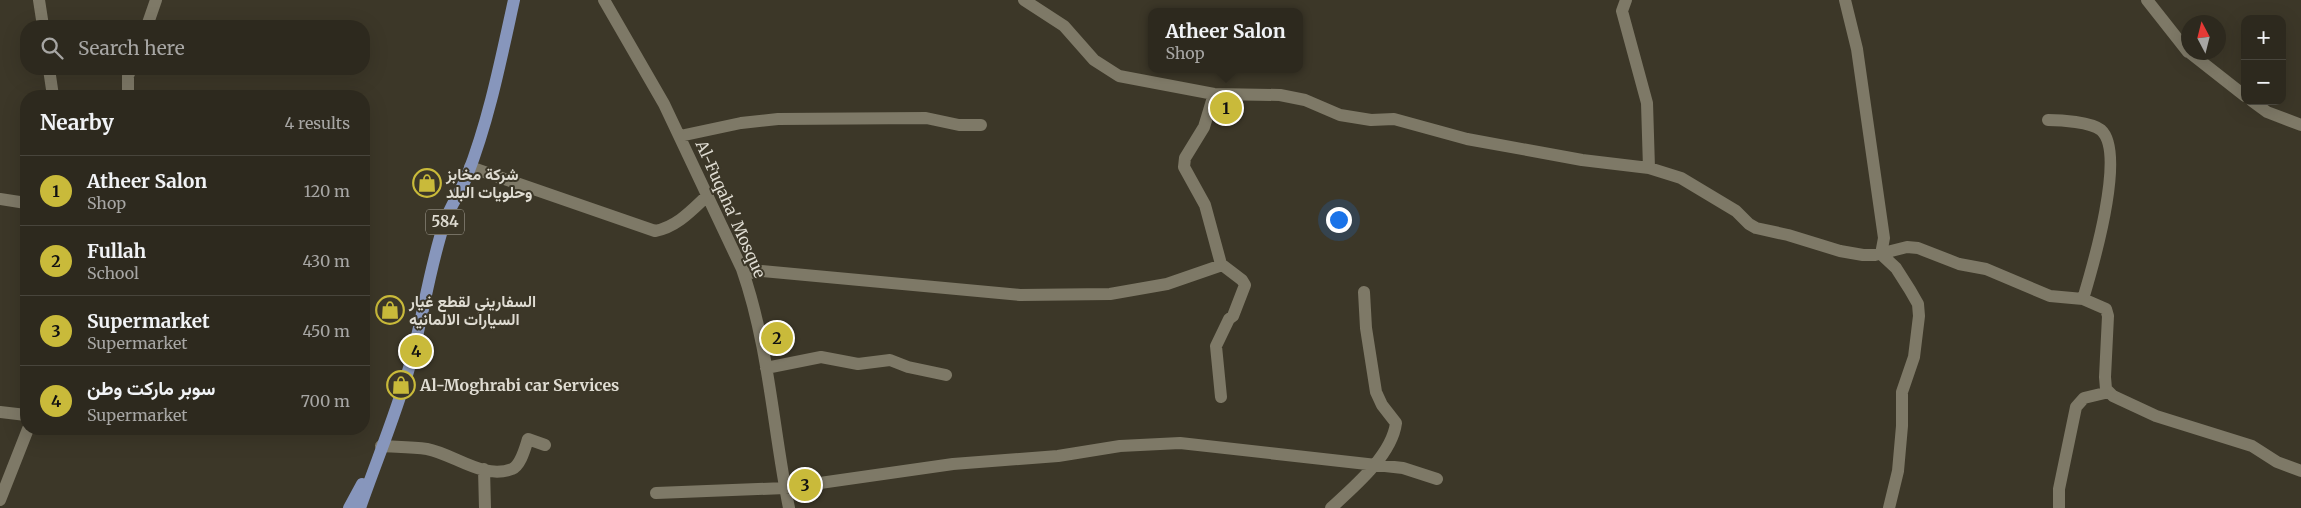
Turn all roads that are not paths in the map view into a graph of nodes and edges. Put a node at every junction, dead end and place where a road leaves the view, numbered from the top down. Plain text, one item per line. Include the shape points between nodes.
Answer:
1 (39, 0) edge
2 (156, 0) edge
3 (514, 0) edge
4 (604, 0) edge
5 (1024, 0) edge
6 (1626, 0) edge
7 (1845, 0) edge
8 (2146, 0) edge
9 (42, 20) edge
10 (149, 20) edge
11 (2181, 42) edge
12 (2199, 60) edge
13 (50, 75) edge
14 (128, 75) edge
15 (52, 90) edge
16 (128, 90) edge
17 (2241, 93) edge
18 (1214, 94) junction
19 (2257, 105) edge
20 (2048, 120) dead end
21 (981, 125) dead end
22 (2301, 125) edge
23 (680, 136) junction
24 (470, 167) junction
25 (1649, 168) junction
26 (708, 195) junction
27 (0, 199) edge
28 (20, 202) edge
29 (1881, 254) junction
30 (1222, 265) junction
31 (744, 274) junction
32 (1364, 292) dead end
33 (2083, 299) junction
34 (766, 368) junction
35 (946, 375) dead end
36 (2109, 392) junction
37 (1221, 397) dead end
38 (0, 412) edge
39 (20, 415) edge
40 (26, 435) edge
41 (545, 445) dead end
42 (381, 446) junction
43 (1373, 465) junction
44 (484, 469) junction
45 (2301, 471) edge
46 (1437, 479) dead end
47 (785, 488) junction
48 (656, 493) dead end
49 (0, 500) edge
50 (349, 508) edge
51 (360, 508) edge
52 (486, 508) edge
53 (789, 508) edge
54 (1331, 508) edge
55 (1889, 508) edge
56 (2059, 508) edge

1 - 9 street
2 - 10 street
3 - 24 main road, 584 via 492,95
4 - 23 street, Al-Fuqaha' Mosque
5 - 18 street via 1064,26 1094,60 1113,74
6 - 25 street via 1622,10 1647,103
7 - 29 street via 1857,49 1882,220 1884,238
8 - 11 street
12 - 17 street
13 - 15 street
14 - 16 street
18 - 25 street via 1280,94 1305,100 1340,115 1371,120 1394,119 1476,141
18 - 30 street via 1204,127 1184,166 1205,205
19 - 22 street
20 - 33 street via 2070,121 2099,129 2109,149 2105,214
21 - 23 street via 959,125 926,118 778,119
23 - 26 street, Al-Fuqaha' Mosque
24 - 26 street via 655,231 668,229
24 - 42 main road, 584 via 446,219 408,370
25 - 29 street via 1680,178 1736,211 1756,228 1840,251
26 - 31 street, Al-Fuqaha' Mosque
27 - 28 street
29 - 33 street via 1907,247 1918,248 1959,264 1986,269 2050,296
29 - 55 street via 1901,274 1919,310 1914,357 1902,392 1898,471
30 - 31 street via 1167,284 1110,294 1020,295 761,271
30 - 37 street via 1245,286 1216,344
31 - 34 street, Al-Fuqaha' Mosque
32 - 43 street via 1376,392 1396,423 1392,438
33 - 36 street via 2106,309 2108,316 2104,362
34 - 35 street via 821,357 858,364 890,360
34 - 47 street, Al-Fuqaha' Mosque
36 - 45 street via 2156,416 2252,446 2277,462
36 - 56 street via 2084,398 2076,407 2059,489
38 - 39 street
40 - 49 street
41 - 44 street via 528,439 520,460 513,468
42 - 44 street via 427,449
42 - 50 main road
42 - 51 main road
43 - 46 street via 1403,468
43 - 47 street via 1189,444 1140,445 1058,456 953,464
43 - 54 street
44 - 52 street
47 - 48 street
47 - 53 street, Al-Fuqaha' Mosque

